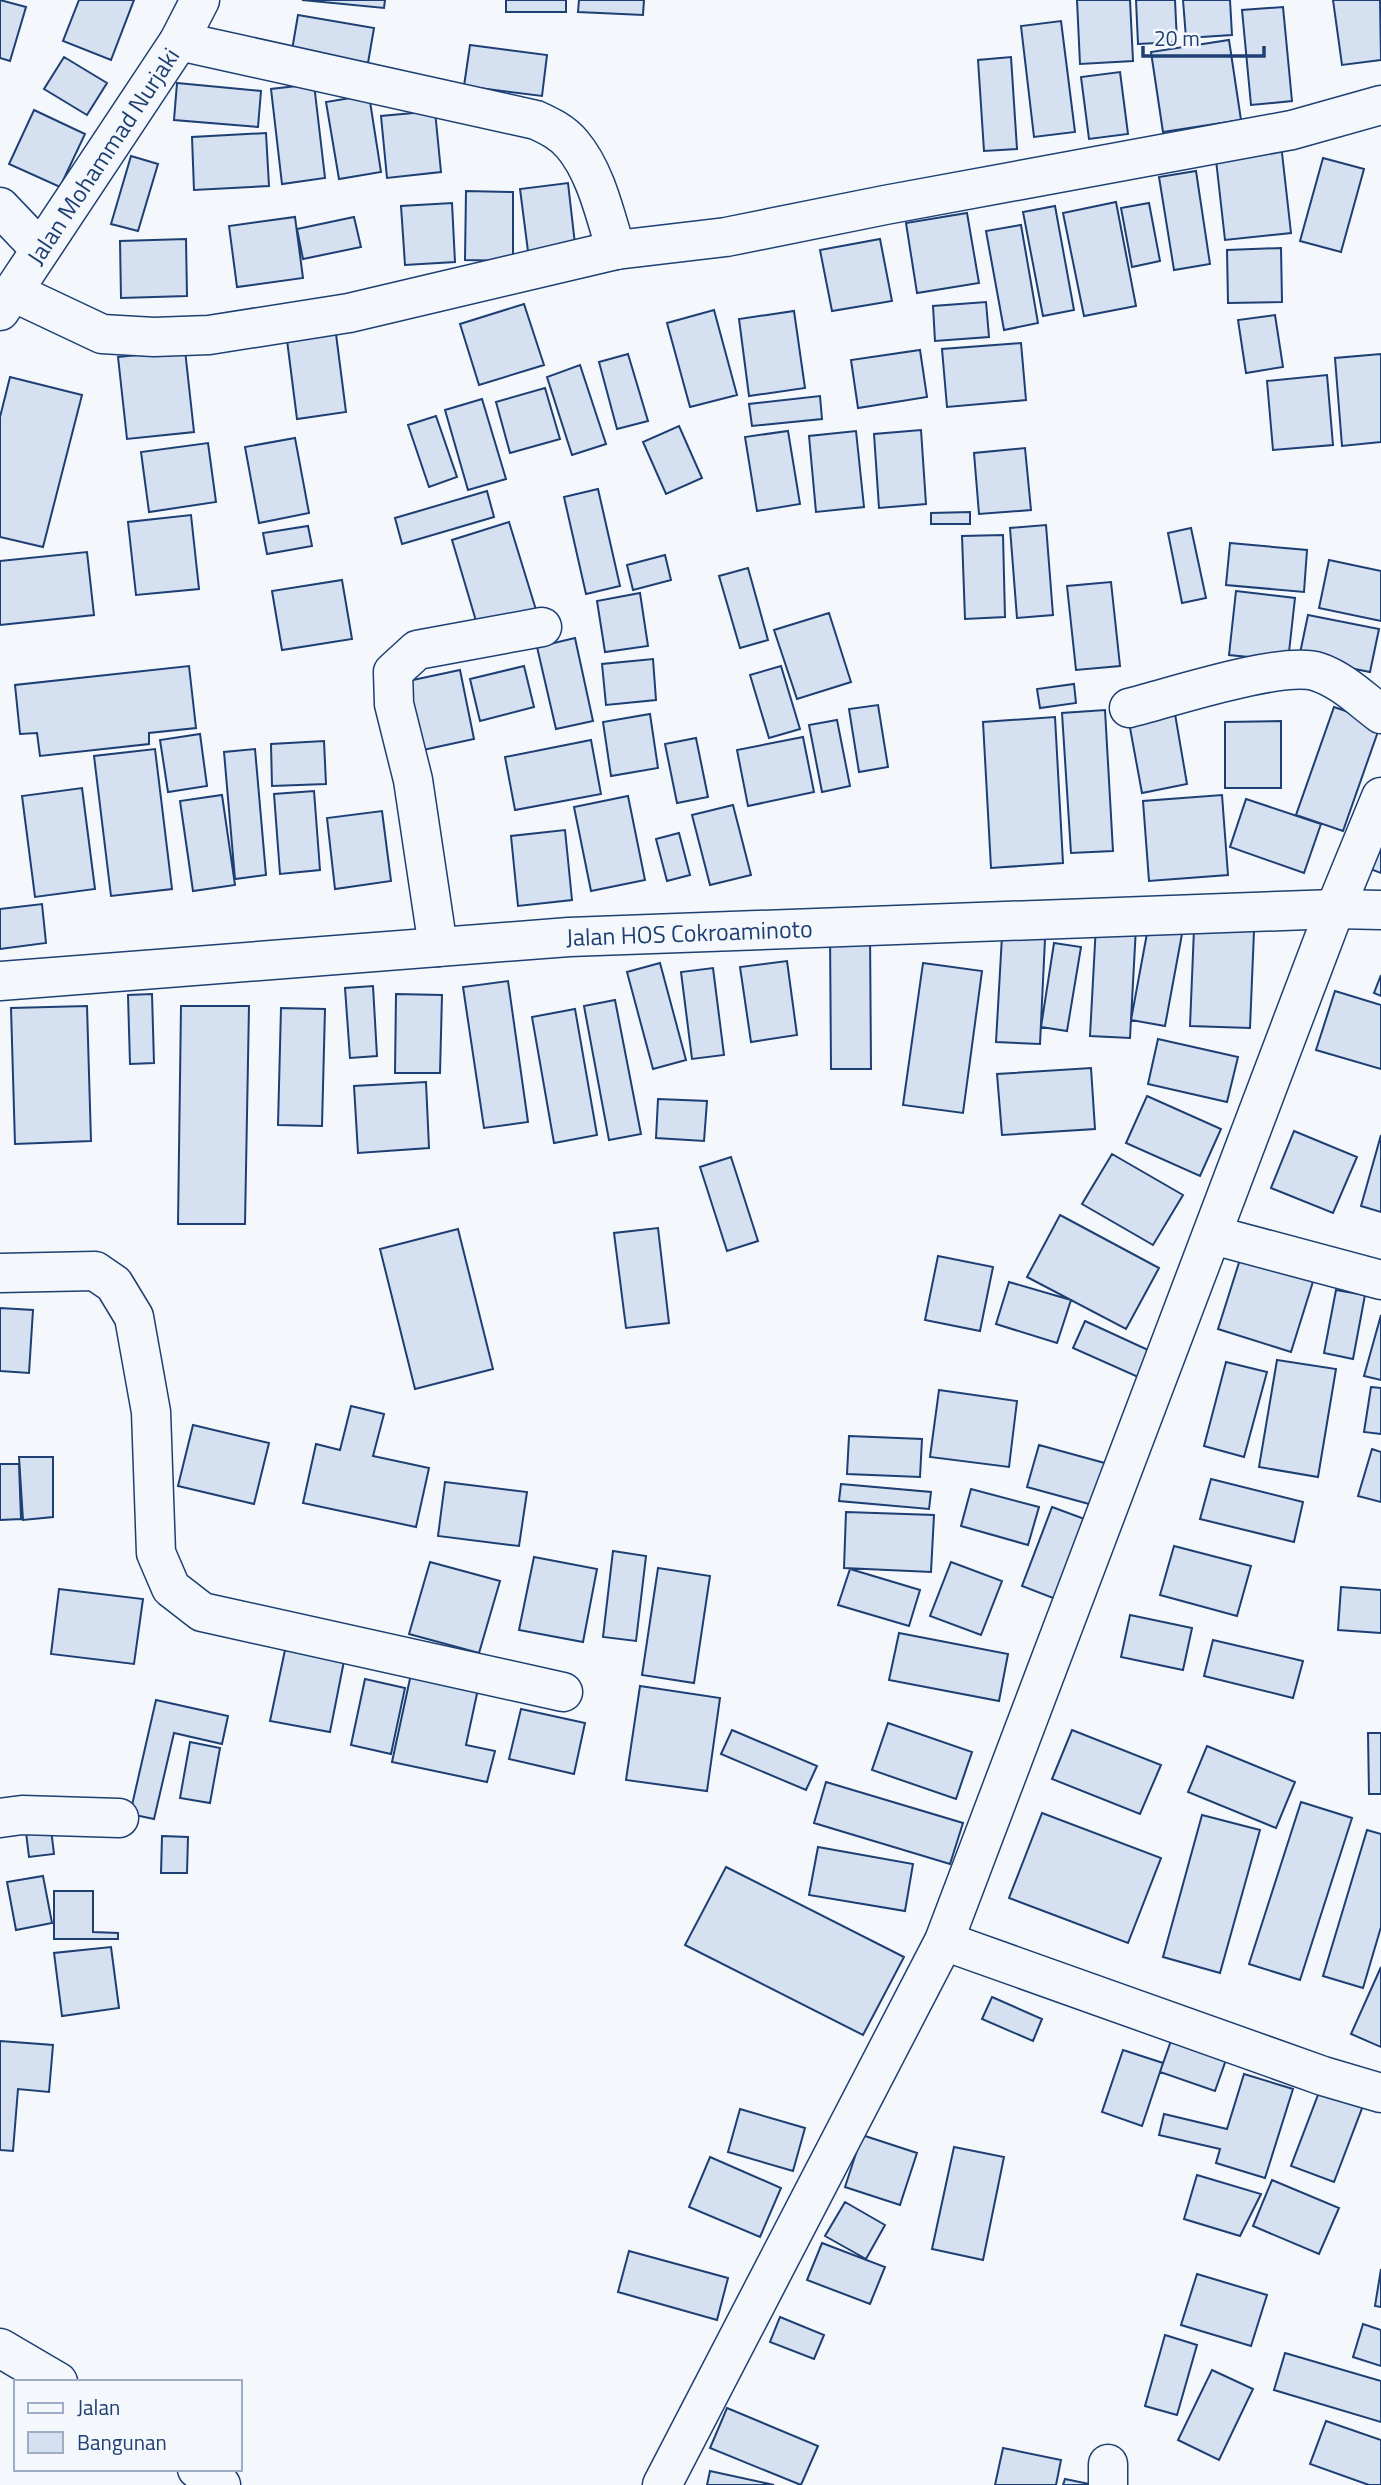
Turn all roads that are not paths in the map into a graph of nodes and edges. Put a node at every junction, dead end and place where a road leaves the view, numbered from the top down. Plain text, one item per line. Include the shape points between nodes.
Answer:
1 (200, 0) edge
2 (179, 41) junction
3 (1381, 105) edge
4 (0, 207) edge
5 (40, 249) junction
6 (616, 250) junction
7 (6, 302) edge
8 (542, 627) dead end
9 (1129, 708) dead end
10 (1381, 714) edge
11 (1381, 797) edge
12 (1335, 909) junction
13 (1381, 910) edge
14 (438, 947) junction
15 (0, 981) edge
16 (1213, 1236) junction
17 (0, 1273) edge
18 (1381, 1280) edge
19 (563, 1692) dead end
20 (0, 1818) edge
21 (119, 1818) dead end
22 (944, 1941) junction
23 (1381, 2092) edge
24 (3, 2360) edge
25 (53, 2380) edge
26 (200, 2471) edge
27 (221, 2485) edge
28 (662, 2485) edge

1 - 2 street, Jalan Mohammad Nurjaki
2 - 5 street, Jalan Mohammad Nurjaki
2 - 6 street via 536,120 573,144 591,176
3 - 6 street via 1292,130 726,237
4 - 5 street
5 - 7 street, Jalan Mohammad Nurjaki
6 - 7 street via 349,313 209,335 102,334
8 - 14 street via 417,650 393,672 394,704 414,780
9 - 10 street via 1291,670 1315,671 1335,679
11 - 12 street
12 - 13 street, Jalan HOS Cokroaminoto
12 - 14 street, Jalan HOS Cokroaminoto via 569,937
12 - 16 street
14 - 15 street, Jalan HOS Cokroaminoto
16 - 18 street
16 - 22 street
17 - 19 street via 95,1271 114,1284 128,1306 134,1317 151,1412 156,1553 171,1588 202,1612
20 - 21 street
22 - 23 street
22 - 28 street
24 - 25 street
26 - 27 street

